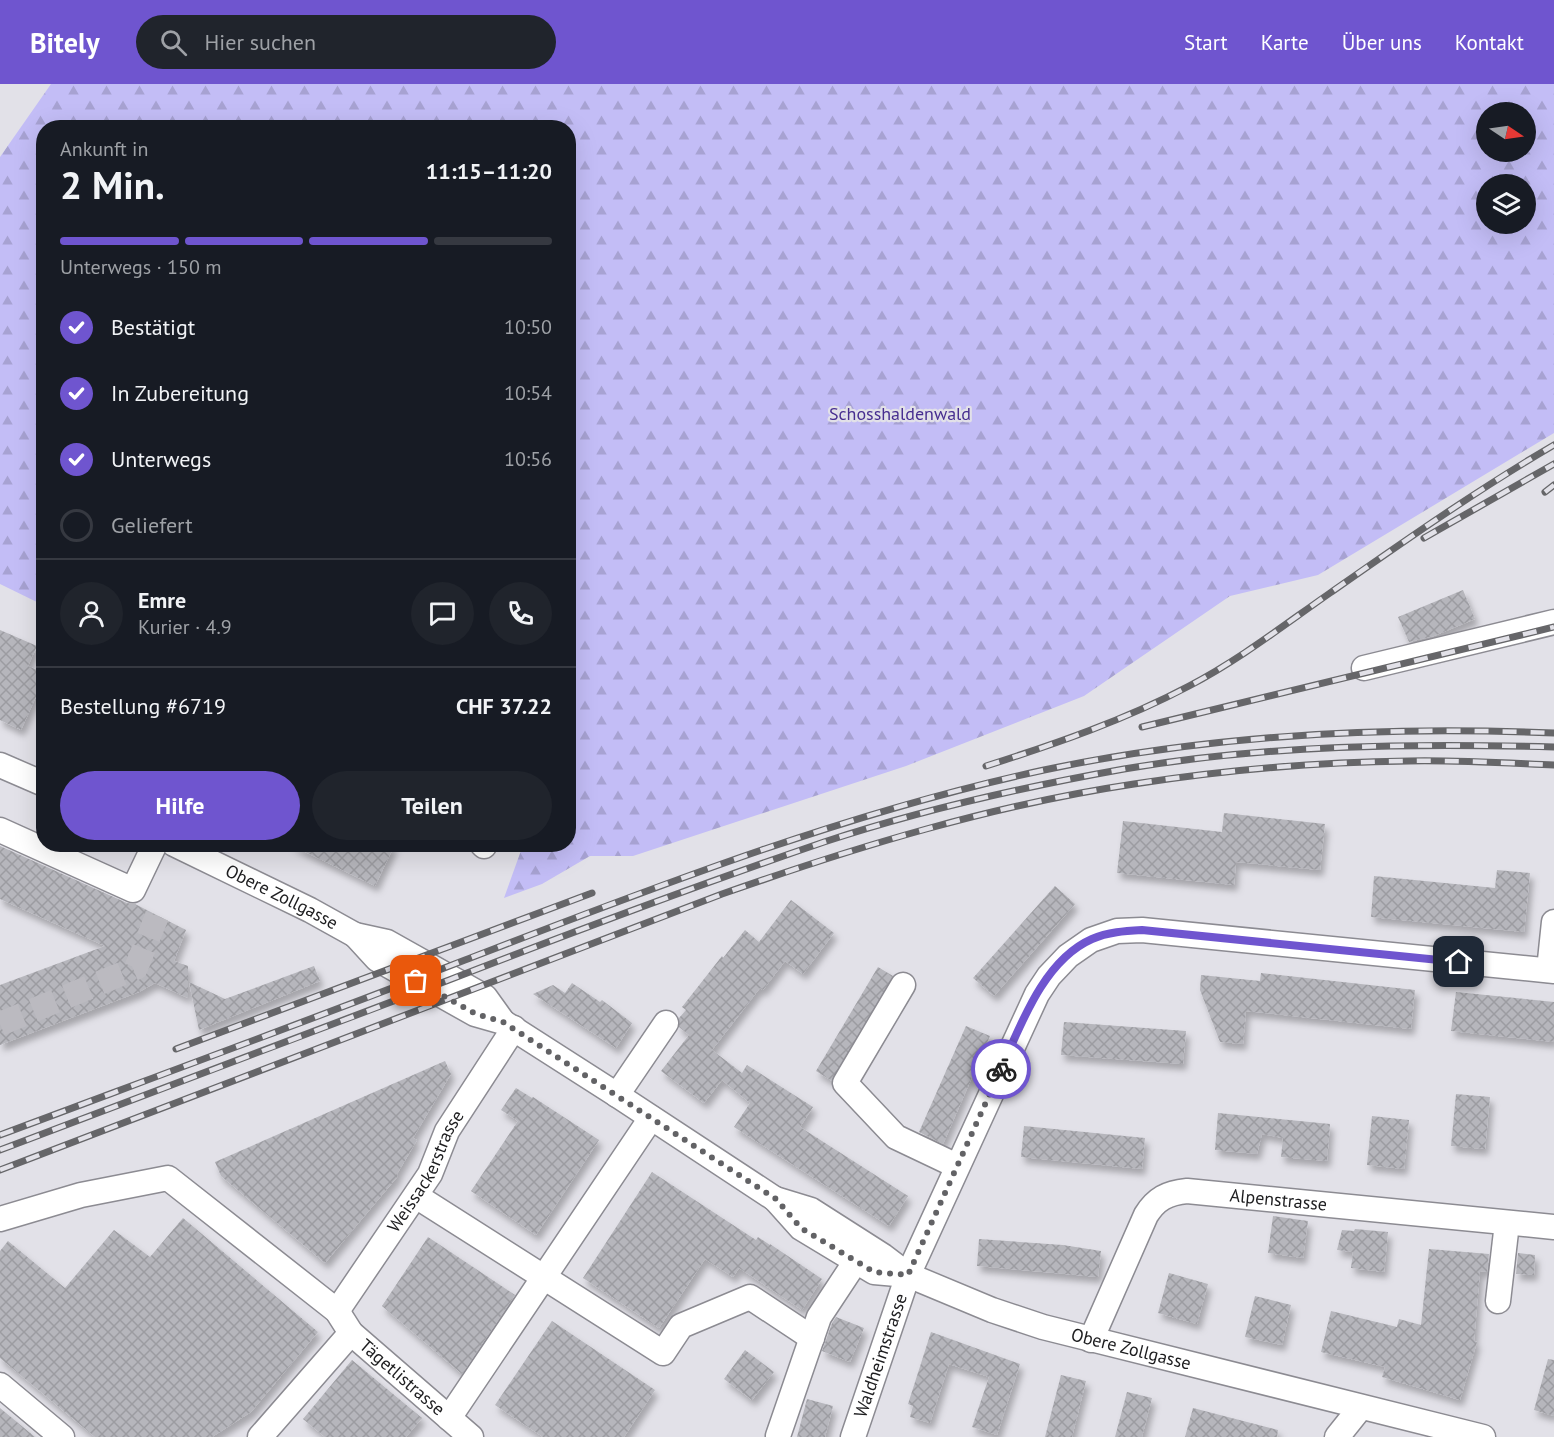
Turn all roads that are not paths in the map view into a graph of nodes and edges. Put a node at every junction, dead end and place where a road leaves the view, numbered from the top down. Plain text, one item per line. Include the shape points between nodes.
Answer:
1 (1554, 622) edge
2 (1364, 668) dead end
3 (0, 765) edge
4 (36, 781) edge
5 (0, 830) edge
6 (36, 846) edge
7 (49, 852) edge
8 (151, 852) edge
9 (190, 852) edge
10 (1554, 922) edge
11 (1552, 971) edge
12 (903, 985) dead end
13 (666, 1023) dead end
14 (509, 1025) junction
15 (617, 1095) junction
16 (651, 1118) junction
17 (957, 1166) junction
18 (416, 1196) junction
19 (776, 1199) junction
20 (0, 1219) edge
21 (1507, 1223) junction
22 (1554, 1227) edge
23 (856, 1261) junction
24 (908, 1275) junction
25 (544, 1278) junction
26 (1498, 1301) dead end
27 (337, 1311) junction
28 (351, 1333) junction
29 (812, 1338) junction
30 (1091, 1340) junction
31 (0, 1385) edge
32 (1361, 1407) junction
33 (449, 1418) junction
34 (778, 1436) edge
35 (62, 1437) edge
36 (260, 1437) edge
37 (471, 1437) edge
38 (853, 1437) edge
39 (1337, 1437) edge
40 (1483, 1437) edge

1 - 2 street
3 - 4 street
5 - 6 street
7 - 8 street via 133,890
9 - 14 street, Obere Zollgasse via 355,935 377,959 476,1014
10 - 11 street
11 - 17 street, Waldheimstrasse via 1142,930 1117,931 1091,940 1068,956 1036,994
12 - 17 street via 845,1083 896,1137
13 - 15 street
14 - 15 street, Obere Zollgasse
14 - 18 street, Weissackerstrasse via 447,1131 430,1174
15 - 16 street, Obere Zollgasse
16 - 19 street, Obere Zollgasse
16 - 25 street
17 - 24 street, Waldheimstrasse
18 - 25 street
18 - 27 street, Weissackerstrasse
19 - 23 street, Obere Zollgasse via 801,1228
19 - 24 street, Obere Zollgasse via 811,1210
20 - 27 street, Tägetlistrasse via 81,1195 168,1178
21 - 22 street, Alpenstrasse
21 - 26 street
21 - 30 street, Alpenstrasse via 1175,1192 1163,1196 1146,1215
23 - 24 street, Obere Zollgasse via 874,1272
23 - 29 street via 819,1317
24 - 30 street, Obere Zollgasse via 992,1310
24 - 38 street, Waldheimstrasse
25 - 29 street via 663,1353 681,1326 750,1297
25 - 33 street
27 - 28 street, Tägetlistrasse
28 - 33 street, Tägetlistrasse
28 - 36 street
29 - 34 street
30 - 32 street, Obere Zollgasse
31 - 35 street
32 - 39 street
32 - 40 street, Obere Zollgasse
33 - 37 street, Tägetlistrasse

